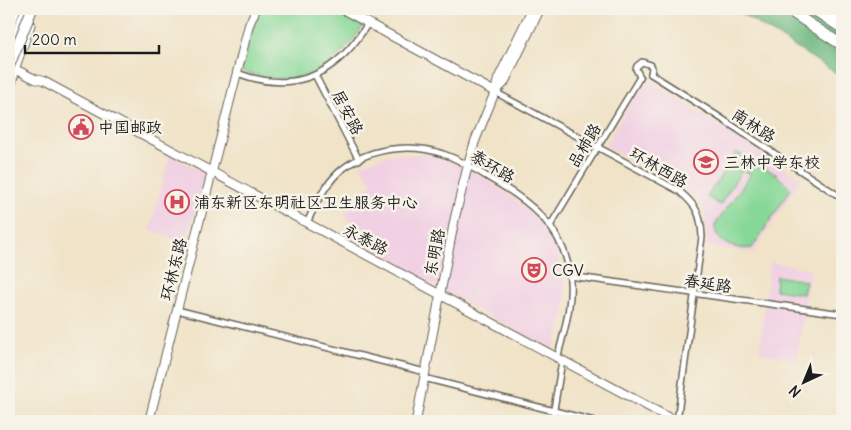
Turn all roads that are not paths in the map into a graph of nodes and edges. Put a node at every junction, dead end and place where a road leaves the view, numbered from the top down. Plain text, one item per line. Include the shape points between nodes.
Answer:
1 (15, 9) edge
2 (21, 9) edge
3 (26, 9) edge
4 (32, 9) edge
5 (37, 9) edge
6 (256, 9) edge
7 (342, 9) edge
8 (532, 9) edge
9 (540, 9) edge
10 (787, 9) edge
11 (817, 11) edge
12 (842, 18) edge
13 (368, 23) junction
14 (9, 28) edge
15 (842, 28) edge
16 (9, 41) edge
17 (842, 45) edge
18 (9, 53) edge
19 (11, 65) edge
20 (237, 73) junction
21 (651, 74) junction
22 (315, 76) junction
23 (640, 77) junction
24 (9, 86) edge
25 (496, 92) junction
26 (597, 147) junction
27 (359, 160) junction
28 (468, 165) junction
29 (212, 172) junction
30 (842, 198) edge
31 (307, 223) junction
32 (550, 226) junction
33 (570, 276) junction
34 (694, 294) junction
35 (440, 295) junction
36 (177, 310) junction
37 (842, 314) edge
38 (560, 360) junction
39 (424, 375) junction
40 (554, 411) junction
41 (149, 421) edge
42 (416, 421) edge
43 (552, 421) edge
44 (594, 421) edge
45 (676, 421) edge

1 - 14 highway
2 - 16 main road
3 - 18 main road
4 - 19 highway, bridge
5 - 19 main road via 21,52
6 - 20 street, 环林东路
7 - 13 street
8 - 25 street, 东明路 via 498,78
9 - 25 street, 东明路
10 - 17 highway
11 - 12 highway
11 - 15 highway
13 - 22 street via 345,55
13 - 25 street
19 - 24 highway
19 - 29 street, 永泰路
20 - 22 street via 273,83
20 - 29 street, 环林东路
21 - 23 street via 646,78
21 - 23 street via 651,65 642,62 636,69
21 - 30 street, 南林路
22 - 27 street, 居安路
23 - 26 street, 品柿路
25 - 26 street, 环林西路
25 - 28 street, 东明路
26 - 32 street, 品柿路
26 - 34 street, 环林西路 via 680,191 695,206 701,221 702,237
27 - 28 street, 泰环路 via 391,149 418,148 443,153
27 - 31 street, 泰环路 via 333,180 321,195
28 - 32 street, 泰环路 via 520,196
28 - 35 street, 东明路
29 - 31 street, 永泰路
29 - 36 street, 环林东路
31 - 35 street, 永泰路
32 - 33 street, 泰环路 via 564,252
33 - 34 street, 春延路
33 - 38 street, 泰环路
34 - 37 street, 春延路
34 - 45 street, 环林西路
35 - 38 street, 永泰路
35 - 39 street, 东明路
36 - 39 street
36 - 41 street, 环林东路
38 - 40 street, 泰环路
38 - 45 street, 永泰路
39 - 40 street
39 - 42 street, 东明路
40 - 43 street, 泰环路
40 - 44 street

